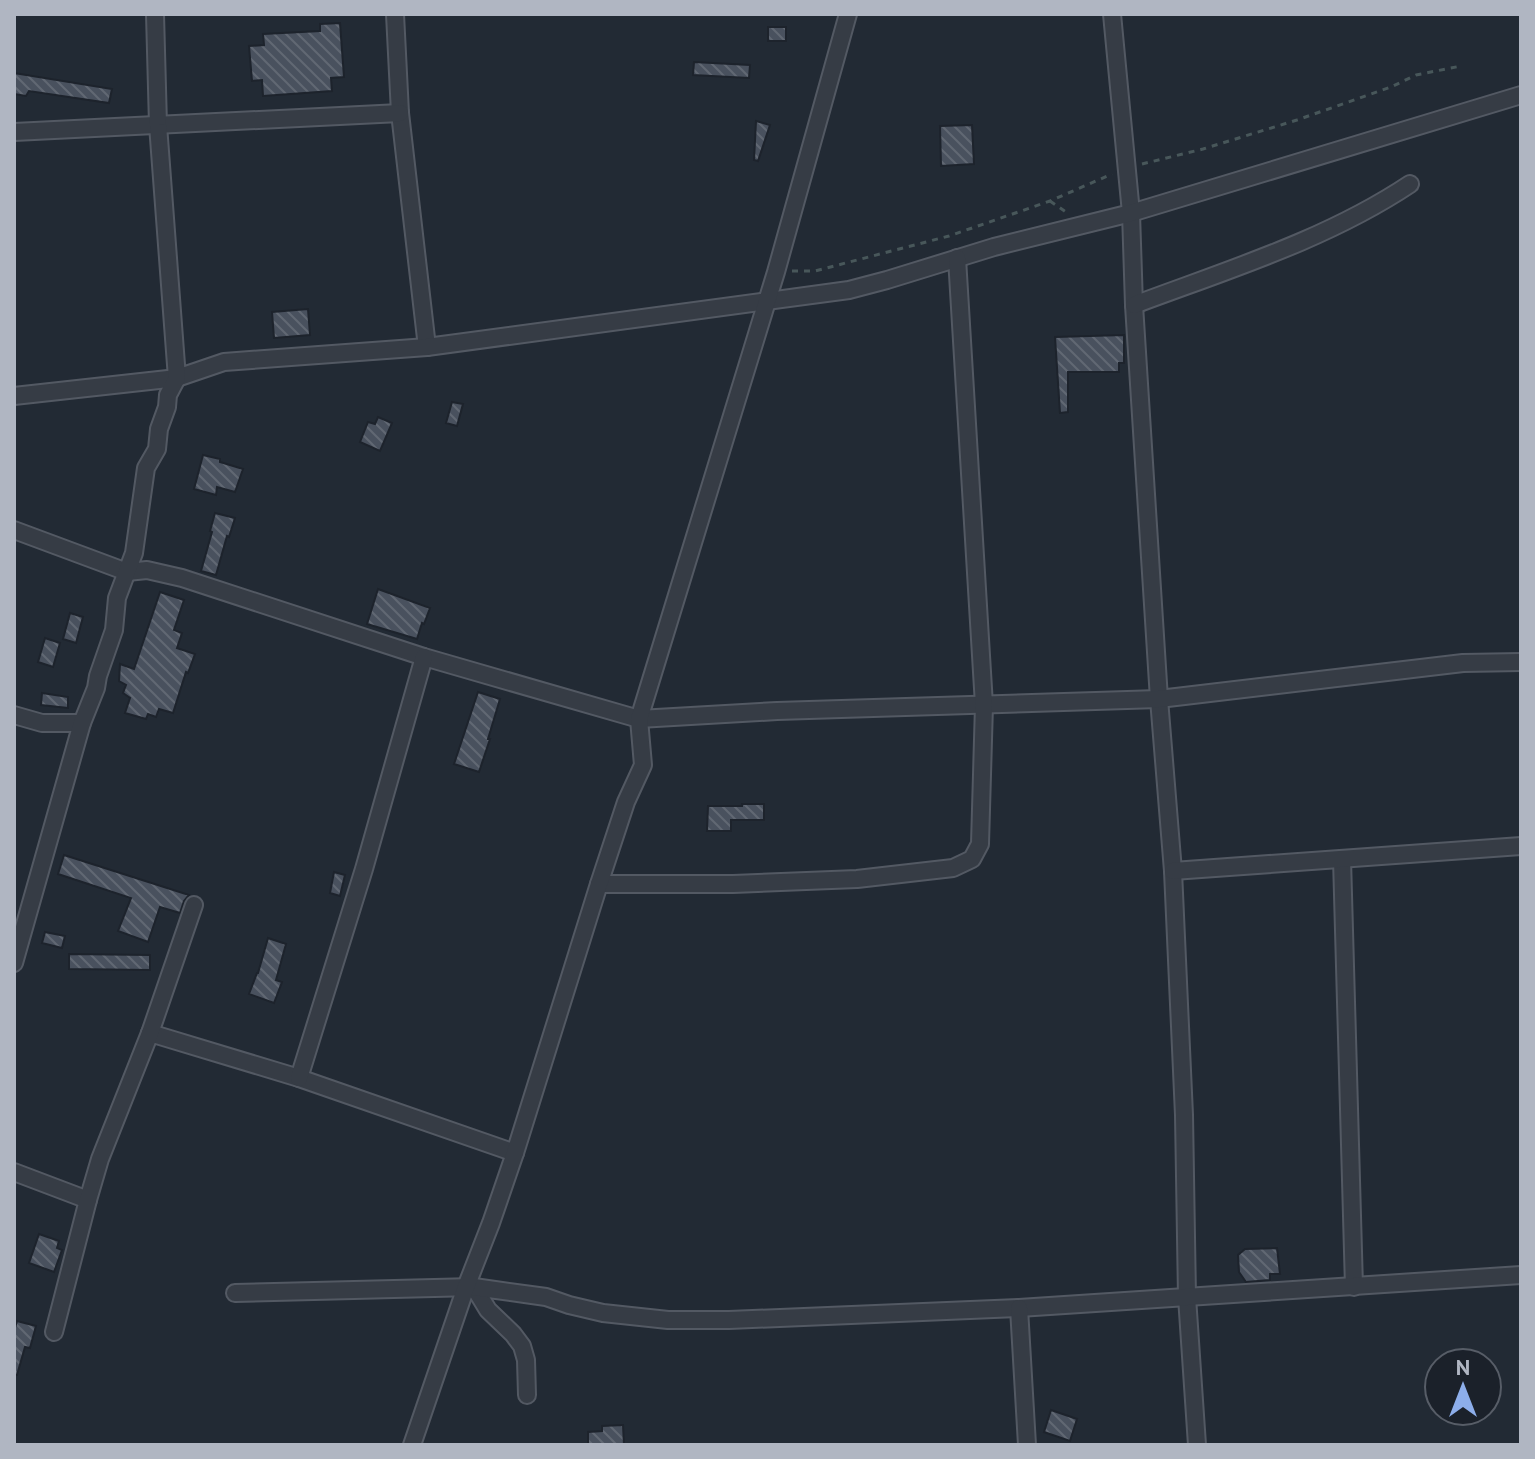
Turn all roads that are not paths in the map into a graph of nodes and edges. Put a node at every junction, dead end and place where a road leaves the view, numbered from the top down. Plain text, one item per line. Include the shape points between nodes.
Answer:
1 (155, 14) edge
2 (395, 14) edge
3 (848, 14) edge
4 (1112, 14) edge
5 (1521, 95) edge
6 (400, 113) junction
7 (158, 125) junction
8 (14, 132) edge
9 (1410, 184) dead end
10 (1131, 213) junction
11 (957, 258) junction
12 (767, 300) junction
13 (1134, 305) junction
14 (427, 347) junction
15 (177, 378) junction
16 (14, 396) edge
17 (14, 530) edge
18 (127, 572) junction
19 (424, 657) junction
20 (1521, 662) edge
21 (1159, 699) junction
22 (984, 705) junction
23 (14, 715) edge
24 (639, 719) junction
25 (82, 723) junction
26 (1521, 846) edge
27 (1342, 859) junction
28 (1173, 871) junction
29 (599, 884) junction
30 (194, 905) dead end
31 (14, 963) edge
32 (150, 1033) junction
33 (299, 1078) junction
34 (515, 1153) junction
35 (14, 1172) edge
36 (88, 1200) junction
37 (1521, 1275) edge
38 (470, 1287) junction
39 (1354, 1287) junction
40 (235, 1293) dead end
41 (1187, 1297) junction
42 (1019, 1308) junction
43 (54, 1332) dead end
44 (527, 1395) dead end
45 (412, 1445) edge
46 (1027, 1445) edge
47 (1197, 1445) edge

1 - 7 street
2 - 6 street
3 - 12 street
4 - 10 street
5 - 10 street
6 - 7 street
6 - 14 street
7 - 8 street
7 - 15 street
9 - 13 street via 1334,227
10 - 11 street
10 - 13 street
11 - 12 street via 849,290
11 - 22 street
12 - 14 street
12 - 24 street
13 - 21 street
14 - 15 street via 224,362
15 - 16 street
15 - 18 street via 168,395 157,449 146,468
17 - 18 street
18 - 19 street via 147,570 182,578
18 - 25 street via 117,598 114,630
19 - 24 street
19 - 33 street
20 - 21 street via 1463,663
21 - 22 street
21 - 28 street
22 - 24 street
22 - 29 street via 980,844 972,859 953,868 857,879
23 - 25 street via 42,723
24 - 29 street via 643,765
25 - 31 street
26 - 27 street
27 - 28 street
27 - 39 street
28 - 41 street
29 - 34 street
30 - 32 street
32 - 33 street
32 - 36 street
33 - 34 street
34 - 38 street
35 - 36 street
36 - 43 street
37 - 39 street
38 - 40 street
38 - 42 street via 668,1320
38 - 44 street via 522,1346
38 - 45 street
39 - 41 street
41 - 42 street
41 - 47 street
42 - 46 street

